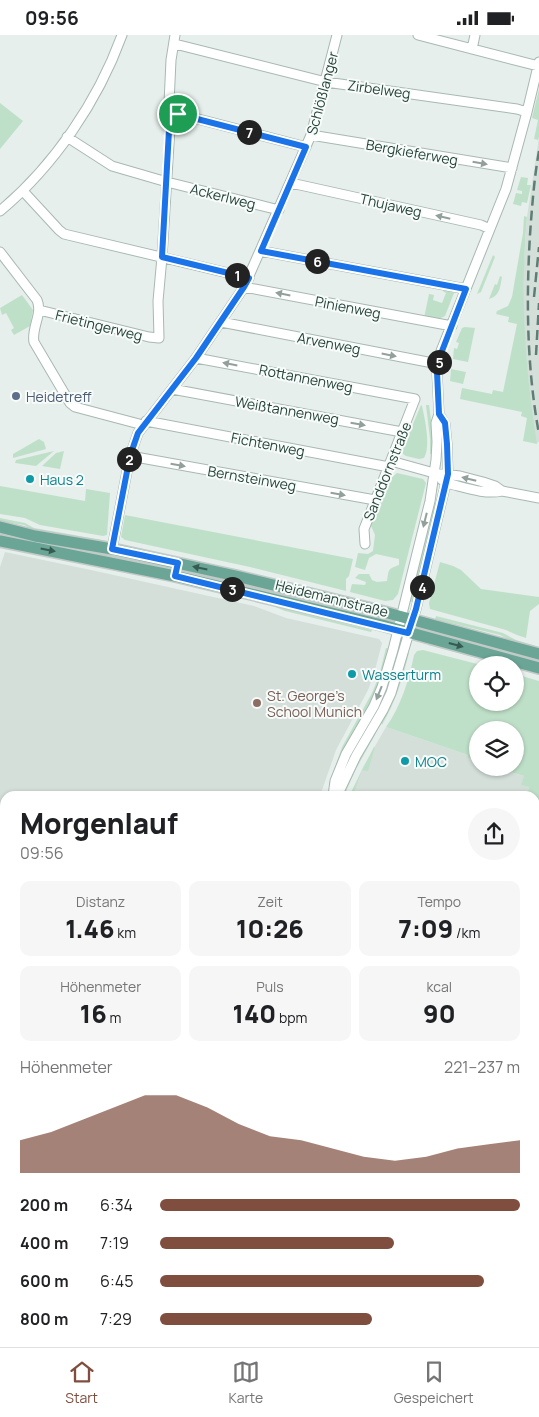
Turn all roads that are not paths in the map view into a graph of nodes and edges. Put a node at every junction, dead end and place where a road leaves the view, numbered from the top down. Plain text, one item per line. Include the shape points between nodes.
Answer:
1 (122, 35) edge
2 (337, 35) edge
3 (418, 35) edge
4 (475, 35) edge
5 (175, 39) edge
6 (472, 49) junction
7 (538, 64) edge
8 (326, 82) junction
9 (170, 112) junction
10 (527, 112) junction
11 (311, 135) junction
12 (67, 137) junction
13 (306, 147) junction
14 (512, 169) junction
15 (167, 182) junction
16 (291, 183) junction
17 (23, 191) junction
18 (279, 210) junction
19 (0, 211) edge
20 (490, 229) junction
21 (0, 251) edge
22 (261, 251) junction
23 (162, 257) junction
24 (249, 278) junction
25 (244, 287) junction
26 (466, 289) junction
27 (39, 310) junction
28 (221, 323) junction
29 (452, 326) junction
30 (196, 358) junction
31 (438, 365) junction
32 (172, 389) junction
33 (415, 399) joint
34 (439, 414) junction
35 (144, 423) junction
36 (402, 432) junction
37 (130, 456) junction
38 (390, 464) junction
39 (434, 473) junction
40 (447, 479) junction
41 (539, 498) edge
42 (375, 500) junction
43 (0, 527) edge
44 (0, 541) edge
45 (365, 544) dead end
46 (112, 549) junction
47 (178, 563) junction
48 (175, 576) junction
49 (401, 617) junction
50 (413, 620) junction
51 (403, 631) junction
52 (539, 654) edge
53 (539, 668) edge
54 (368, 726) junction
55 (334, 791) edge
56 (339, 791) edge

1 - 12 street via 104,79
2 - 8 street, Schlößlanger
3 - 6 street
4 - 6 street
5 - 8 street, Zirbelweg
5 - 9 street
6 - 7 street
7 - 10 street
8 - 10 street, Zirbelweg
8 - 11 street, Schlößlanger
9 - 13 street
9 - 15 street
10 - 14 street
11 - 13 street, Schlößlanger
11 -> 14 street, Bergkieferweg
12 - 15 street, Ackerlweg via 112,166
12 - 17 street
13 - 16 street, Schlößlanger
14 - 20 street
15 - 18 street, Ackerlweg
15 - 23 street
16 - 18 street, Schlößlanger
20 -> 16 street, Thujaweg
17 - 19 street
17 - 23 street via 64,233
18 - 22 street, Schlößlanger
20 - 26 street
21 - 27 street via 37,300
22 - 24 street, Schlößlanger
22 - 26 street
23 - 24 street
23 - 27 street, Frietingerweg via 159,338
24 - 25 street, Schlößlanger
25 - 28 street, Schlößlanger
29 -> 25 street, Pinienweg
26 - 29 street
27 - 35 street, Fichtenweg via 34,342 70,403 83,410
28 - 30 street, Schlößlanger
28 -> 31 street, Arvenweg
29 - 31 street
30 - 32 street, Schlößlanger
33 -> 30 street, Rottannenweg
31 - 34 street
32 - 35 street, Schlößlanger
32 -> 36 street, Weißtannenweg
33 - 36 street, Sanddornstraße
34 - 39 street
34 - 40 street via 445,423
35 - 37 street, Schlößlanger
35 - 38 street, Fichtenweg
36 - 38 street, Sanddornstraße
37 -> 42 street, Bernsteinweg
37 - 46 street, Schlößlanger
38 - 39 street, Fichtenweg
38 - 42 street, Sanddornstraße
39 - 40 street, Fichtenweg
39 -> 49 street
40 - 41 street, Fichtenweg via 483,482 502,491
40 - 50 street
42 - 45 street, Sanddornstraße via 364,529
43 - 46 main road, Heidemannstraße
44 -> 48 main road, Heidemannstraße
46 - 47 main road, Heidemannstraße
47 - 48 main road
49 -> 47 main road, Heidemannstraße
48 - 51 main road, Heidemannstraße
49 - 50 main road, Heidemannstraße
49 - 51 street
50 - 51 street
50 - 52 main road, Heidemannstraße
51 -> 53 main road, Heidemannstraße
51 - 54 street via 391,693 383,710
54 - 55 street via 346,754
54 - 56 street

